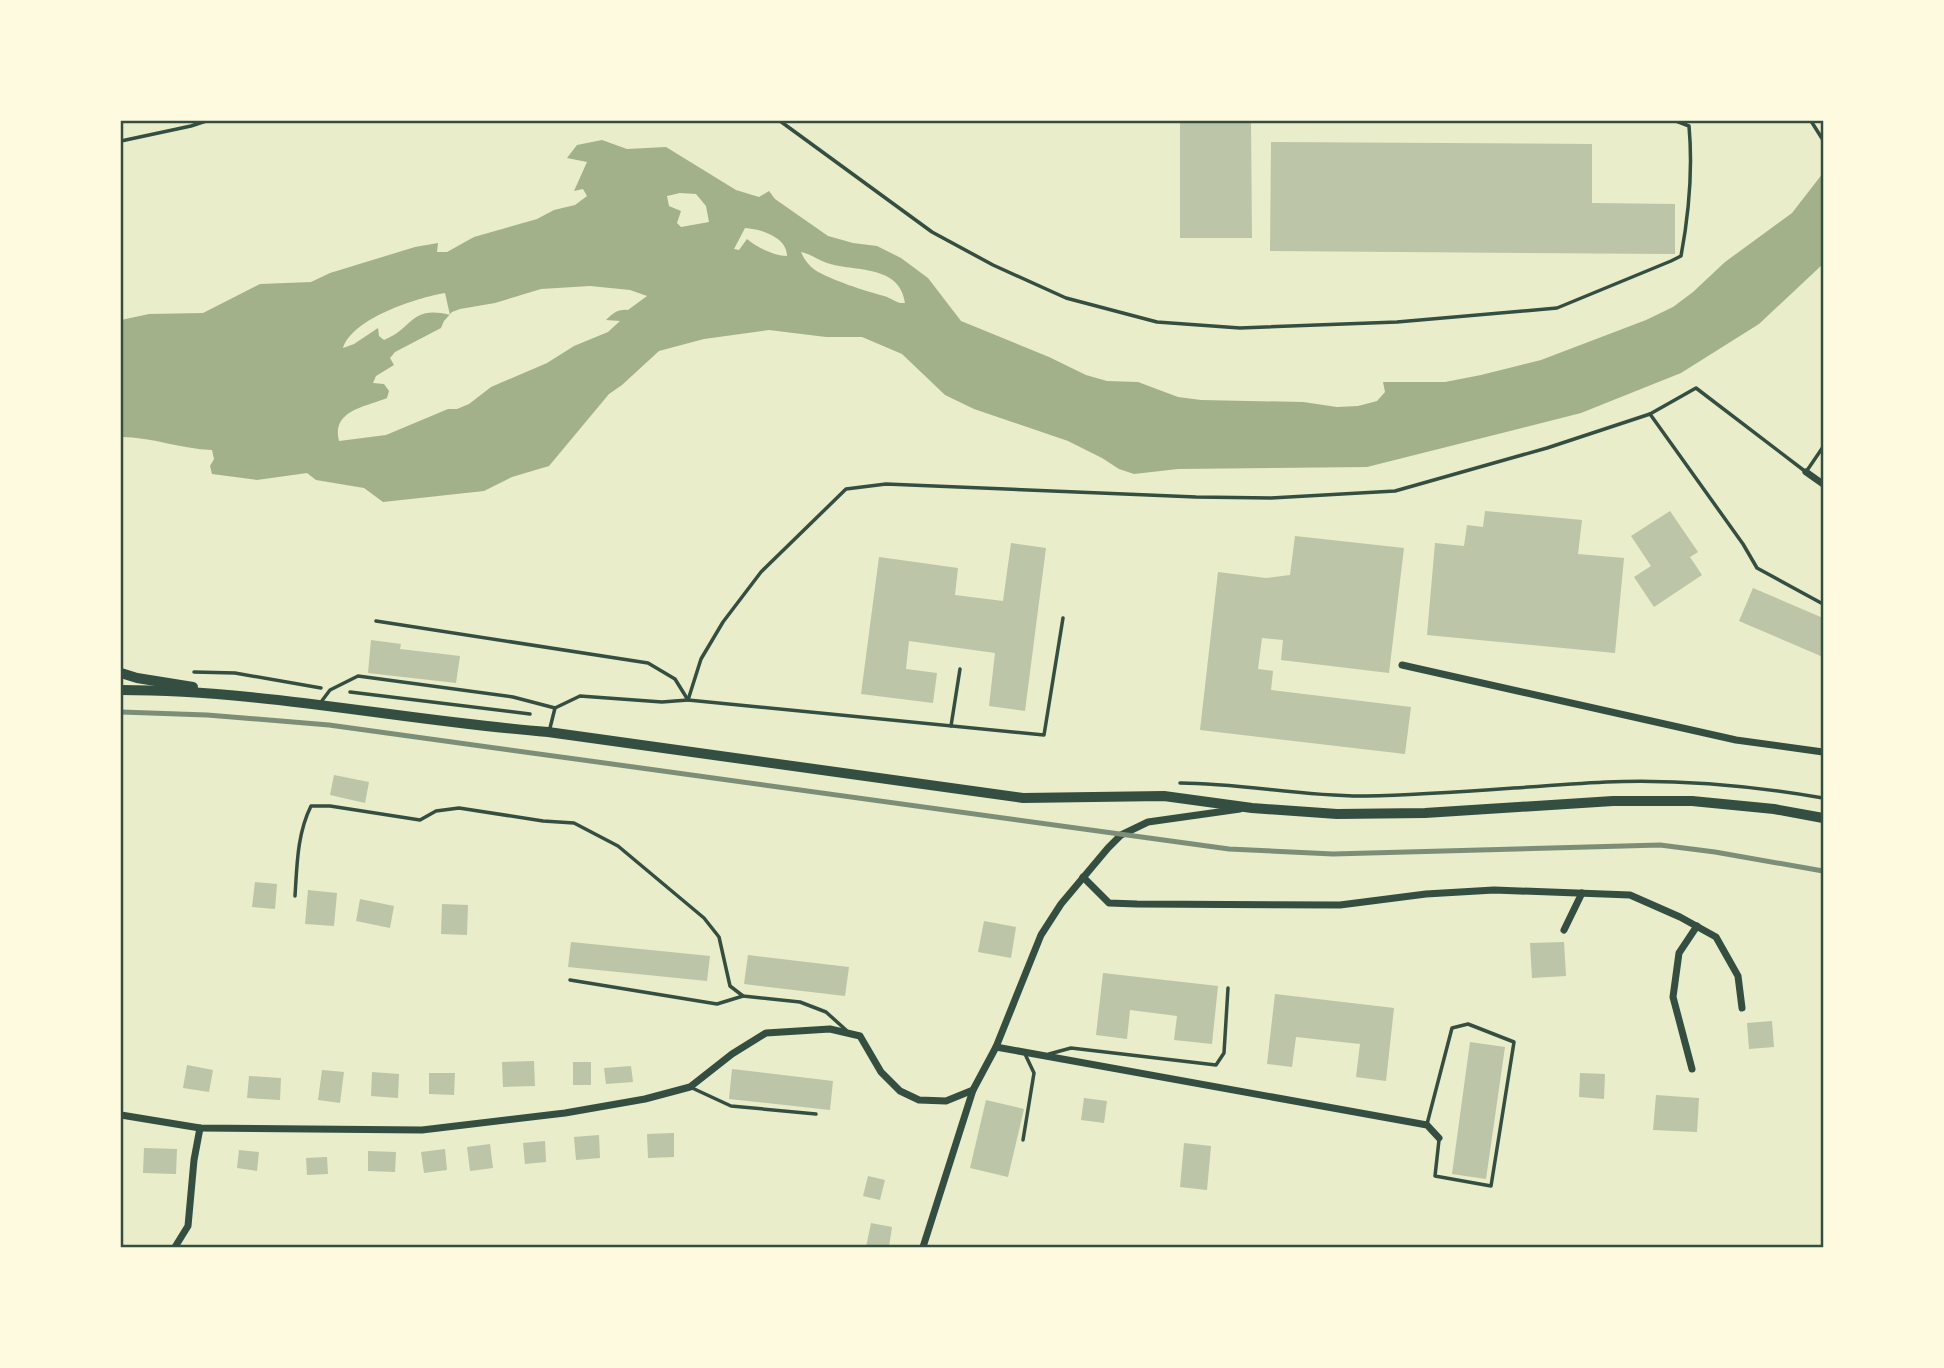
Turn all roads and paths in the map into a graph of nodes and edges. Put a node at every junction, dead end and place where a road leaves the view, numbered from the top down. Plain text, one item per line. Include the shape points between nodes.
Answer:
1 (206, 121) edge
2 (780, 121) edge
3 (1676, 121) edge
4 (1811, 121) edge
5 (1823, 140) edge
6 (121, 141) edge
7 (1650, 414) junction
8 (1823, 447) edge
9 (1806, 472) junction
10 (1823, 484) edge
11 (1823, 604) edge
12 (1063, 618) dead end
13 (376, 621) dead end
14 (1402, 665) dead end
15 (960, 669) dead end
16 (184, 671) dead end
17 (121, 673) edge
18 (121, 690) edge
19 (330, 690) junction
20 (227, 695) junction
21 (688, 700) junction
22 (320, 704) junction
23 (555, 708) junction
24 (552, 717) junction
25 (951, 726) junction
26 (548, 732) junction
27 (1823, 752) edge
28 (1170, 783) dead end
29 (1823, 798) edge
30 (1252, 807) junction
31 (1823, 818) edge
32 (1083, 877) junction
33 (1582, 893) junction
34 (295, 896) dead end
35 (1697, 926) junction
36 (1564, 930) dead end
37 (570, 980) dead end
38 (1228, 988) dead end
39 (743, 996) junction
40 (1742, 1008) dead end
41 (850, 1034) junction
42 (996, 1047) junction
43 (1024, 1052) junction
44 (1044, 1056) junction
45 (1692, 1069) dead end
46 (690, 1087) junction
47 (973, 1090) junction
48 (816, 1114) dead end
49 (121, 1115) edge
50 (1427, 1125) junction
51 (200, 1128) junction
52 (1439, 1138) joint
53 (1023, 1140) dead end
54 (175, 1247) edge
55 (923, 1247) edge

1 - 6 lane
2 - 3 lane via 932,232 1066,298 1157,322 1240,327 1397,322 1557,308 1671,261 1681,256 1692,159 1689,127
4 - 5 path
7 - 9 lane via 1696,388
7 - 11 lane via 1757,568
7 - 21 lane via 1395,491 1271,498 886,484 846,489 761,572 723,622 701,659
8 - 9 lane
9 - 10 street
12 - 25 lane via 1044,734
13 - 21 lane via 648,663 676,679
14 - 27 street via 1736,740
15 - 25 lane
16 - 19 path via 235,673
17 - 20 main road
18 - 20 main road
19 - 22 lane
19 - 23 lane via 358,676 513,697
19 - 24 path
20 - 22 main road
21 - 23 lane via 580,696
21 - 25 lane
22 - 26 main road
23 - 24 lane
24 - 26 lane
26 - 30 main road via 1023,798 1164,796
28 - 29 path via 1363,796 1655,783 1769,789
30 - 31 main road via 1362,814 1692,801
30 - 32 street via 1148,822 1121,835
32 - 33 street via 1110,903 1138,904 1340,905 1494,890
32 - 42 street via 1041,935
33 - 35 street via 1630,895
33 - 36 street
34 - 39 lane via 298,850 311,806 420,820 436,811 459,808 574,823 618,846 705,918 719,937 730,986
35 - 40 street via 1716,937 1733,966
35 - 45 street via 1679,953 1673,997
37 - 39 lane via 717,1004
38 - 44 lane via 1224,1053 1216,1065 1071,1048
39 - 41 lane via 800,1002 826,1012
41 - 46 street via 830,1028 766,1033
41 - 47 street via 860,1036 881,1072 900,1091 919,1100 946,1101
42 - 43 street
42 - 47 street
43 - 44 street
43 - 53 lane via 1034,1073
44 - 50 street
46 - 48 lane via 731,1106
46 - 51 street via 565,1113 422,1130
47 - 55 street
49 - 51 street
50 - 52 street
50 - 52 lane via 1451,1028 1468,1024 1514,1042 1491,1186 1435,1176
51 - 54 street via 188,1226

